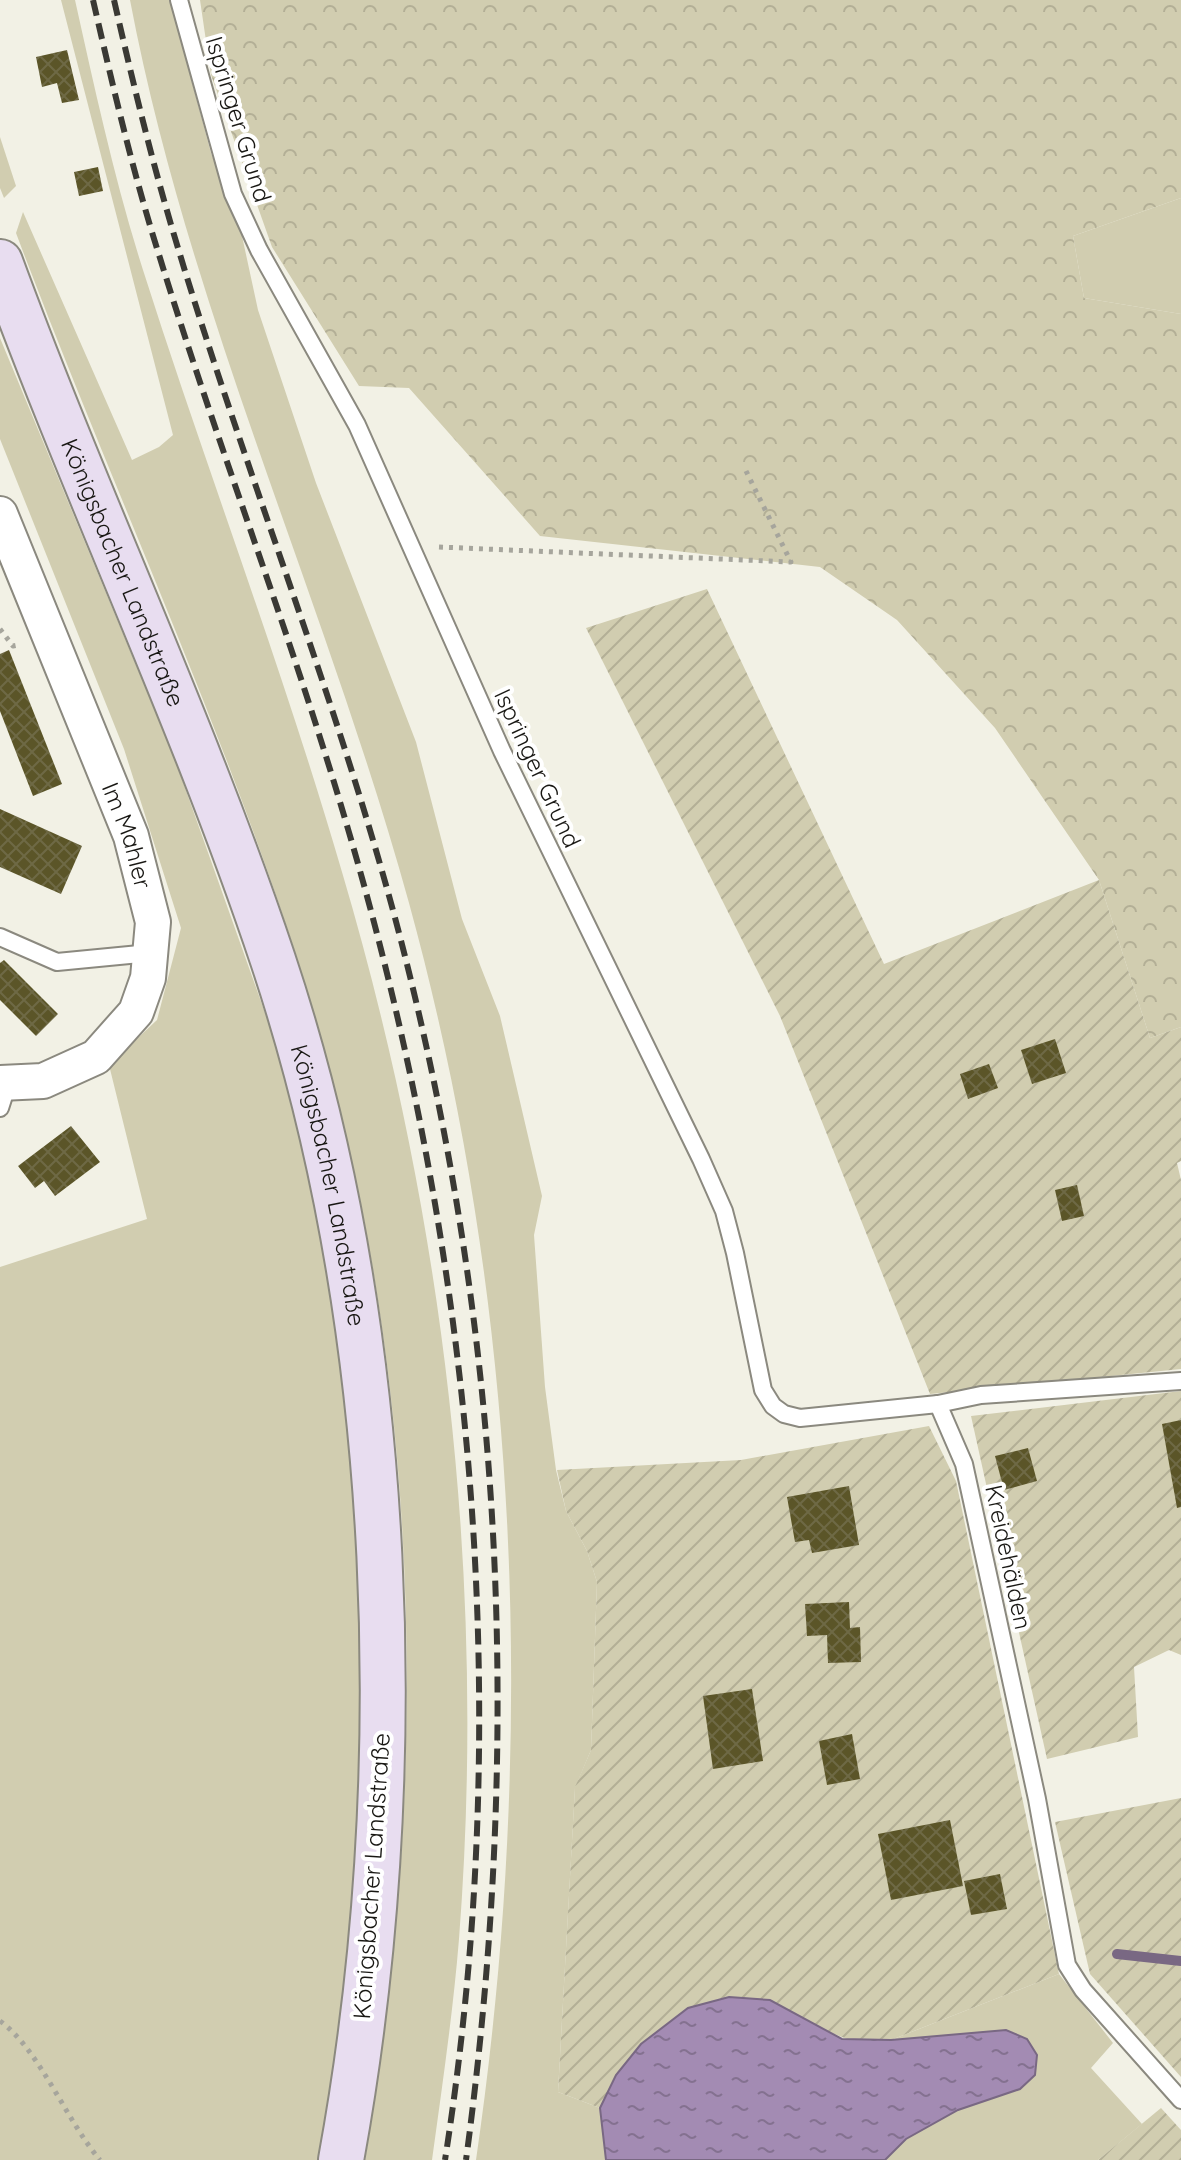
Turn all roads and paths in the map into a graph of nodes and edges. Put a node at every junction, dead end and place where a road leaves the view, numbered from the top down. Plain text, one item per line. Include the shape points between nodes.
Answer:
1 (179, 0) edge
2 (0, 262) edge
3 (746, 471) dead end
4 (0, 514) edge
5 (410, 546) junction
6 (0, 937) edge
7 (150, 953) junction
8 (3, 1091) edge
9 (1181, 1381) edge
10 (938, 1404) junction
11 (0, 2021) edge
12 (1181, 2100) edge
13 (100, 2160) edge
14 (341, 2160) edge

1 - 5 lane, Ispringer Grund via 233,194 357,425
2 - 14 main road, Königsbacher Landstraße via 222,815 274,963 314,1106 348,1273 374,1500 381,1762 358,2057
3 - 5 path via 791,562
4 - 7 street, Im Mahler via 131,836 153,922
5 - 10 lane, Ispringer Grund via 502,751 724,1211 757,1372 773,1406 800,1418
6 - 7 lane via 57,962
7 - 8 street, Im Mahler via 136,1012 96,1057 43,1081
9 - 10 lane via 981,1395
10 - 12 lane, Kreidehälden via 964,1464 1037,1799 1067,1965
11 - 13 path via 18,2034 77,2132

